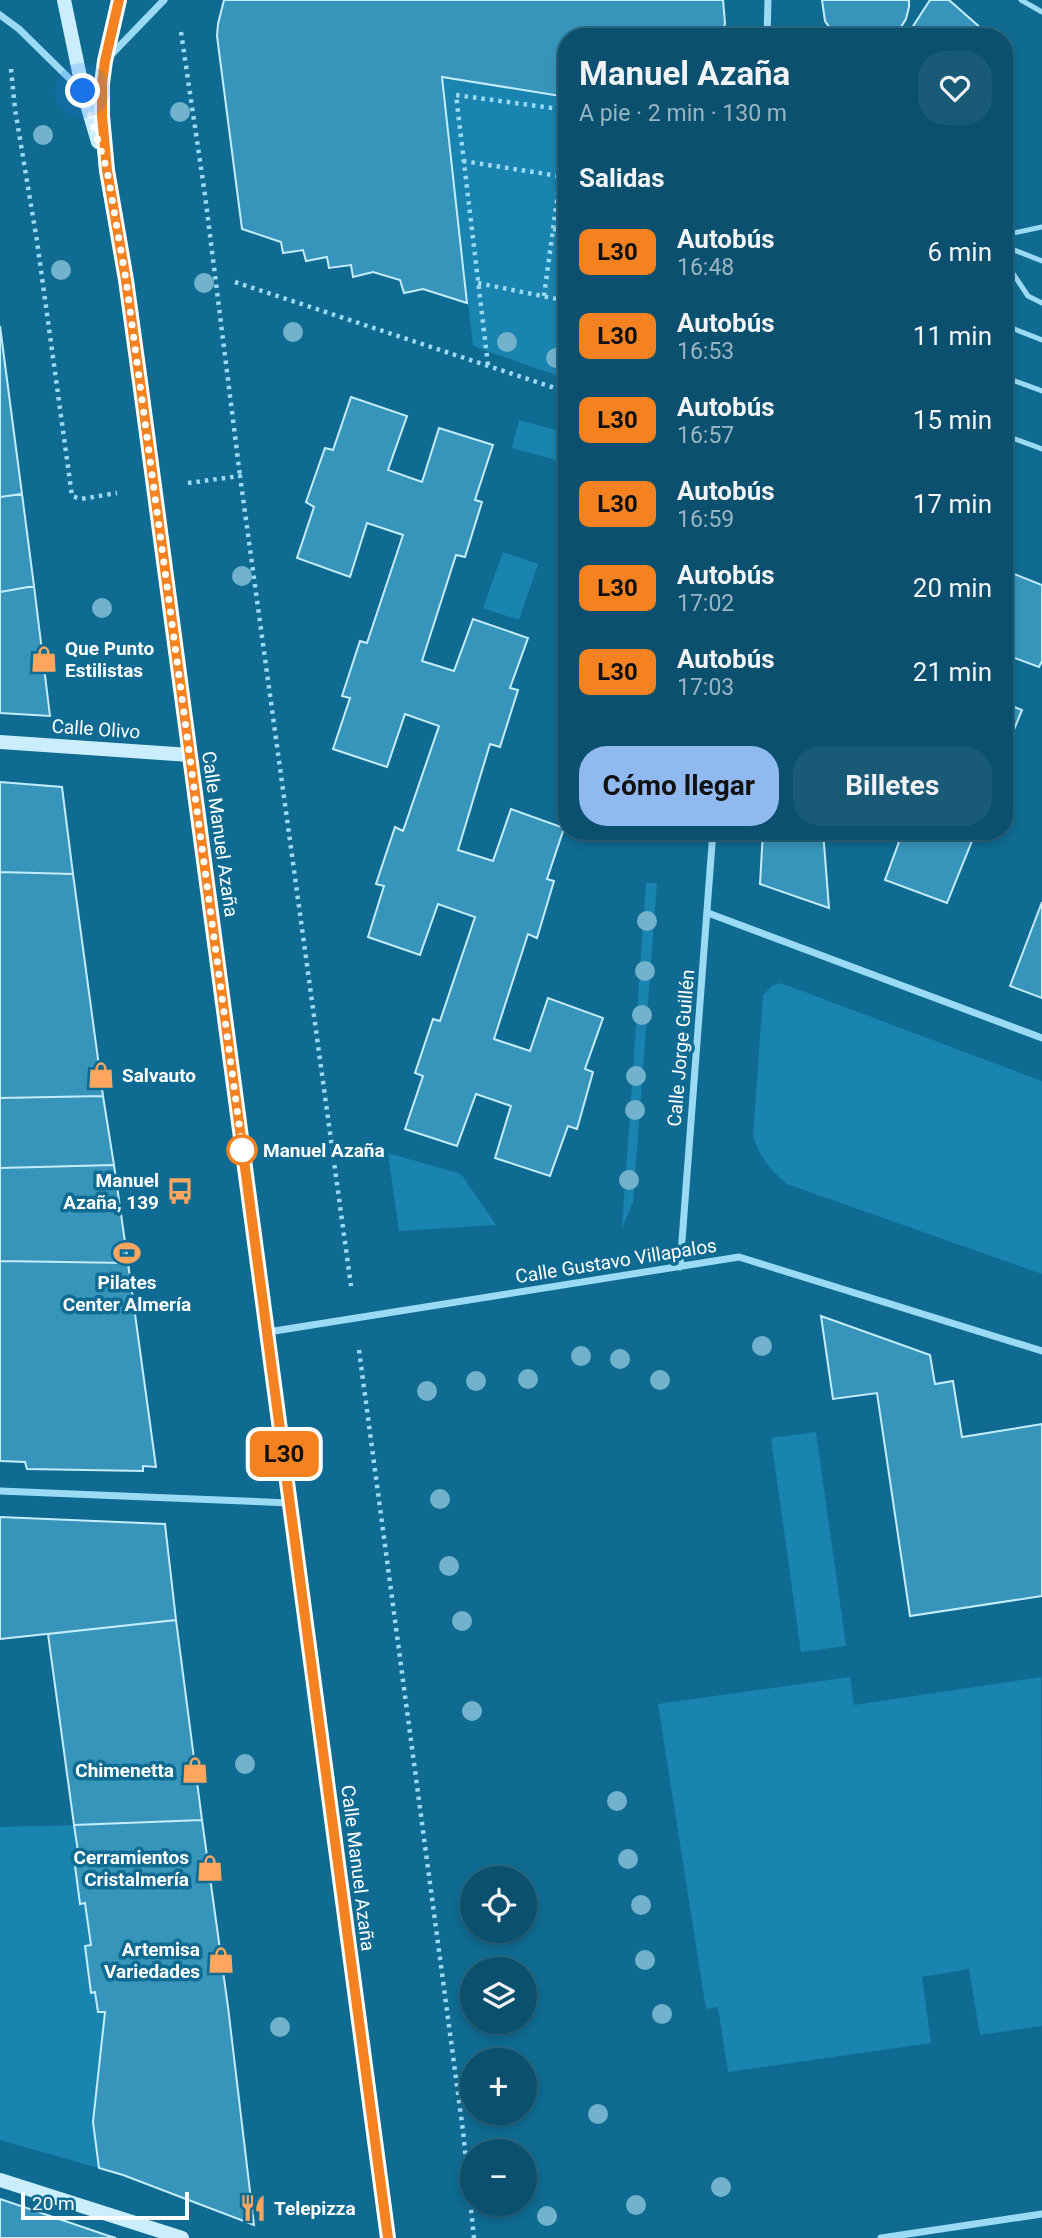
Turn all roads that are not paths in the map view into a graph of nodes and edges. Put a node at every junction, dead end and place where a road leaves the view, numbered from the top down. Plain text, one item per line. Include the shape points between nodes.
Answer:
1 (64, 0) edge
2 (119, 0) edge
3 (163, 0) edge
4 (768, 0) edge
5 (1021, 0) edge
6 (1042, 12) edge
7 (0, 15) edge
8 (767, 28) edge
9 (105, 61) junction
10 (83, 91) junction
11 (107, 170) junction
12 (1042, 227) edge
13 (1013, 233) edge
14 (1013, 250) edge
15 (1042, 261) edge
16 (1013, 274) edge
17 (1042, 303) edge
18 (1013, 329) edge
19 (1042, 340) edge
20 (1013, 380) edge
21 (1042, 391) edge
22 (1013, 438) edge
23 (1042, 449) edge
24 (0, 742) edge
25 (190, 755) junction
26 (712, 840) edge
27 (708, 913) junction
28 (1042, 1038) edge
29 (680, 1268) junction
30 (268, 1332) junction
31 (1042, 1351) edge
32 (0, 1491) edge
33 (290, 1503) junction
34 (0, 2180) edge
35 (1042, 2214) edge
36 (182, 2238) edge
37 (388, 2238) edge
38 (881, 2238) edge

1 - 10 street, Calle Manuel Azaña
2 - 9 street, Calle Manuel Azaña
3 - 9 street
4 - 8 street
5 - 6 lane
7 - 10 street, Calle Manuel Azaña
9 - 11 street, Calle Manuel Azaña via 102,116
10 - 11 street, Calle Manuel Azaña
11 - 25 street, Calle Manuel Azaña
12 - 13 lane
14 - 15 lane
16 - 17 lane via 1028,296
18 - 19 lane
20 - 21 lane
22 - 23 lane
24 - 25 street, Calle Olivo
25 - 30 street, Calle Manuel Azaña
26 - 27 street, Calle Jorge Guillén
27 - 28 street
27 - 29 street, Calle Jorge Guillén
29 - 30 street, Calle Gustavo Villapalos
29 - 31 street, Calle Gustavo Villapalos via 739,1257
30 - 33 street, Calle Manuel Azaña
32 - 33 street
33 - 37 street, Calle Manuel Azaña
34 - 36 street
35 - 38 street

